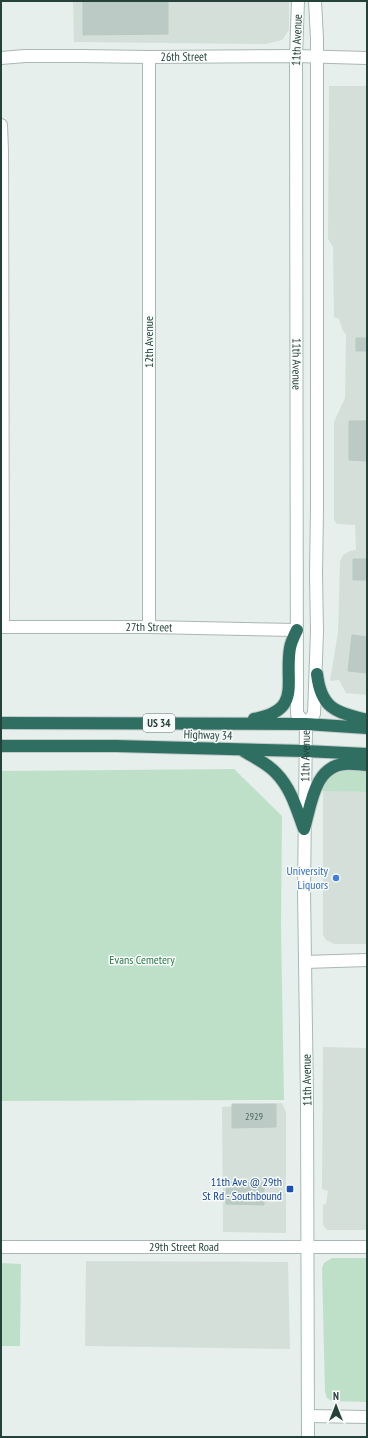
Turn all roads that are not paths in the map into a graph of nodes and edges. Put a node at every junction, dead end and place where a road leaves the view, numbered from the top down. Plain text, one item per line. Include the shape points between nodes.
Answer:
1 (298, 1) edge
2 (315, 1) edge
3 (296, 56) junction
4 (149, 57) junction
5 (317, 57) junction
6 (1, 58) edge
7 (367, 58) edge
8 (1, 125) edge
9 (2, 627) edge
10 (149, 627) junction
11 (297, 630) junction
12 (316, 674) junction
13 (367, 720) edge
14 (1, 723) edge
15 (229, 723) junction
16 (306, 724) junction
17 (367, 728) edge
18 (1, 746) edge
19 (241, 749) junction
20 (305, 751) junction
21 (367, 754) edge
22 (367, 765) edge
23 (304, 829) junction
24 (367, 960) edge
25 (305, 962) junction
26 (1, 1247) edge
27 (367, 1247) edge
28 (307, 1248) junction
29 (308, 1416) junction
30 (367, 1417) edge
31 (308, 1437) edge

1 - 3 street, 11th Avenue
2 - 5 street, 11th Avenue
3 - 4 street, 26th Street
3 - 5 street, 26th Street
3 - 11 street, 11th Avenue
4 - 6 street, 26th Street
4 - 10 street, 12th Avenue
5 - 7 street, 26th Street
5 - 12 street, 11th Avenue
8 - 9 street
9 - 10 street, 27th Street
10 - 11 street, 27th Street
11 - 15 highway via 290,647 289,695 282,707 266,716
11 - 16 street, 11th Avenue via 296,714
12 - 13 highway via 318,688 331,707
12 - 16 street, 11th Avenue via 314,714
14 - 15 highway, Highway 34 / US 34
15 - 16 highway, Highway 34 / US 34
16 - 17 highway, Highway 34 / US 34
16 - 20 street, 11th Avenue
18 - 19 highway, Highway 34 / US 34
19 - 20 highway, Highway 34 / US 34
19 - 23 highway via 277,773 288,788
20 - 21 highway, Highway 34 / US 34
20 - 23 street, 11th Avenue
22 - 23 highway via 344,764 333,767 323,774 315,791
23 - 25 street, 11th Avenue
24 - 25 street
25 - 28 street, 11th Avenue
26 - 28 street, 29th Street Road
27 - 28 street, 29th Street Road
28 - 29 street, 11th Avenue
29 - 30 street
29 - 31 street, 11th Avenue

